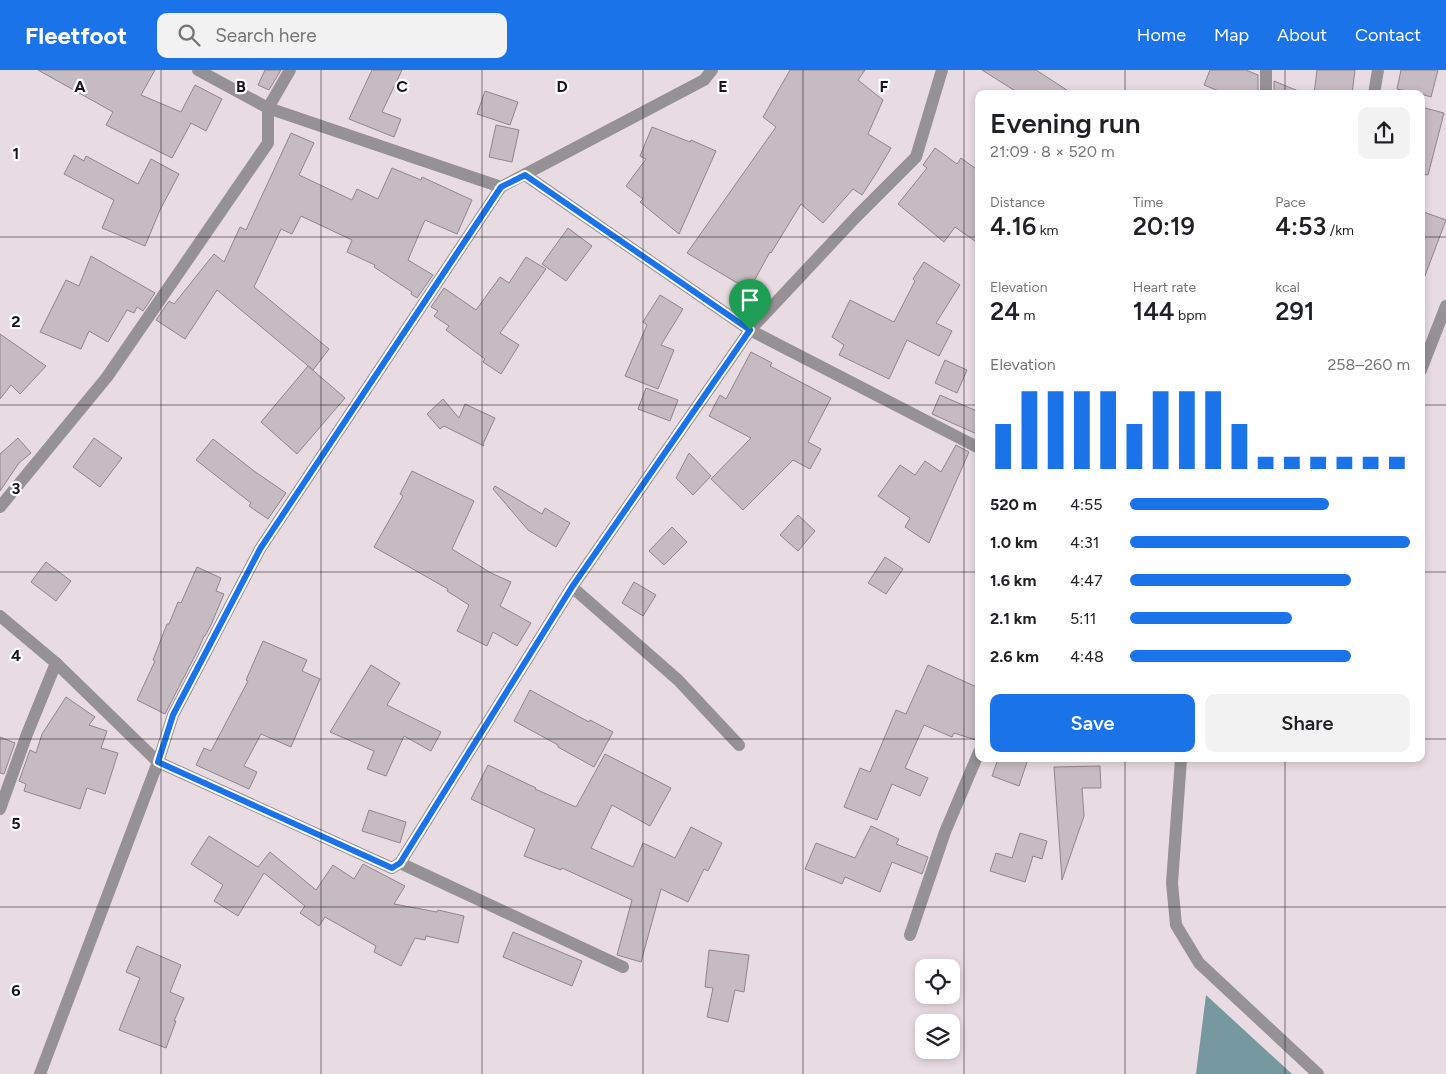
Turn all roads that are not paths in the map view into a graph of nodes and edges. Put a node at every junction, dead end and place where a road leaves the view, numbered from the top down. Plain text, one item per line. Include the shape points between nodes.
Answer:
1 (198, 70) edge
2 (290, 70) edge
3 (712, 70) edge
4 (942, 70) edge
5 (1266, 70) edge
6 (1378, 70) edge
7 (1266, 90) edge
8 (1375, 90) edge
9 (268, 108) junction
10 (525, 175) junction
11 (501, 187) junction
12 (1446, 306) edge
13 (750, 330) junction
14 (1425, 360) edge
15 (975, 446) edge
16 (0, 507) edge
17 (572, 587) junction
18 (0, 616) edge
19 (56, 663) junction
20 (739, 745) dead end
21 (975, 761) edge
22 (158, 762) junction
23 (1181, 762) edge
24 (0, 809) edge
25 (400, 863) junction
26 (910, 935) dead end
27 (624, 967) dead end
28 (40, 1074) edge
29 (1318, 1074) edge

1 - 9 street
2 - 9 street
3 - 10 street via 704,80
4 - 13 street via 916,157
5 - 7 street
6 - 8 street
9 - 11 street
9 - 16 street via 268,143 107,376
10 - 11 street
10 - 13 street
11 - 22 street via 260,549 173,715
12 - 14 street
13 - 15 street
13 - 17 street
17 - 20 street via 678,680
17 - 25 street
18 - 19 street
19 - 22 street
19 - 24 street
21 - 26 street via 945,832
22 - 25 street via 392,868
22 - 28 street
23 - 29 street via 1172,883 1176,925 1199,963
25 - 27 street

